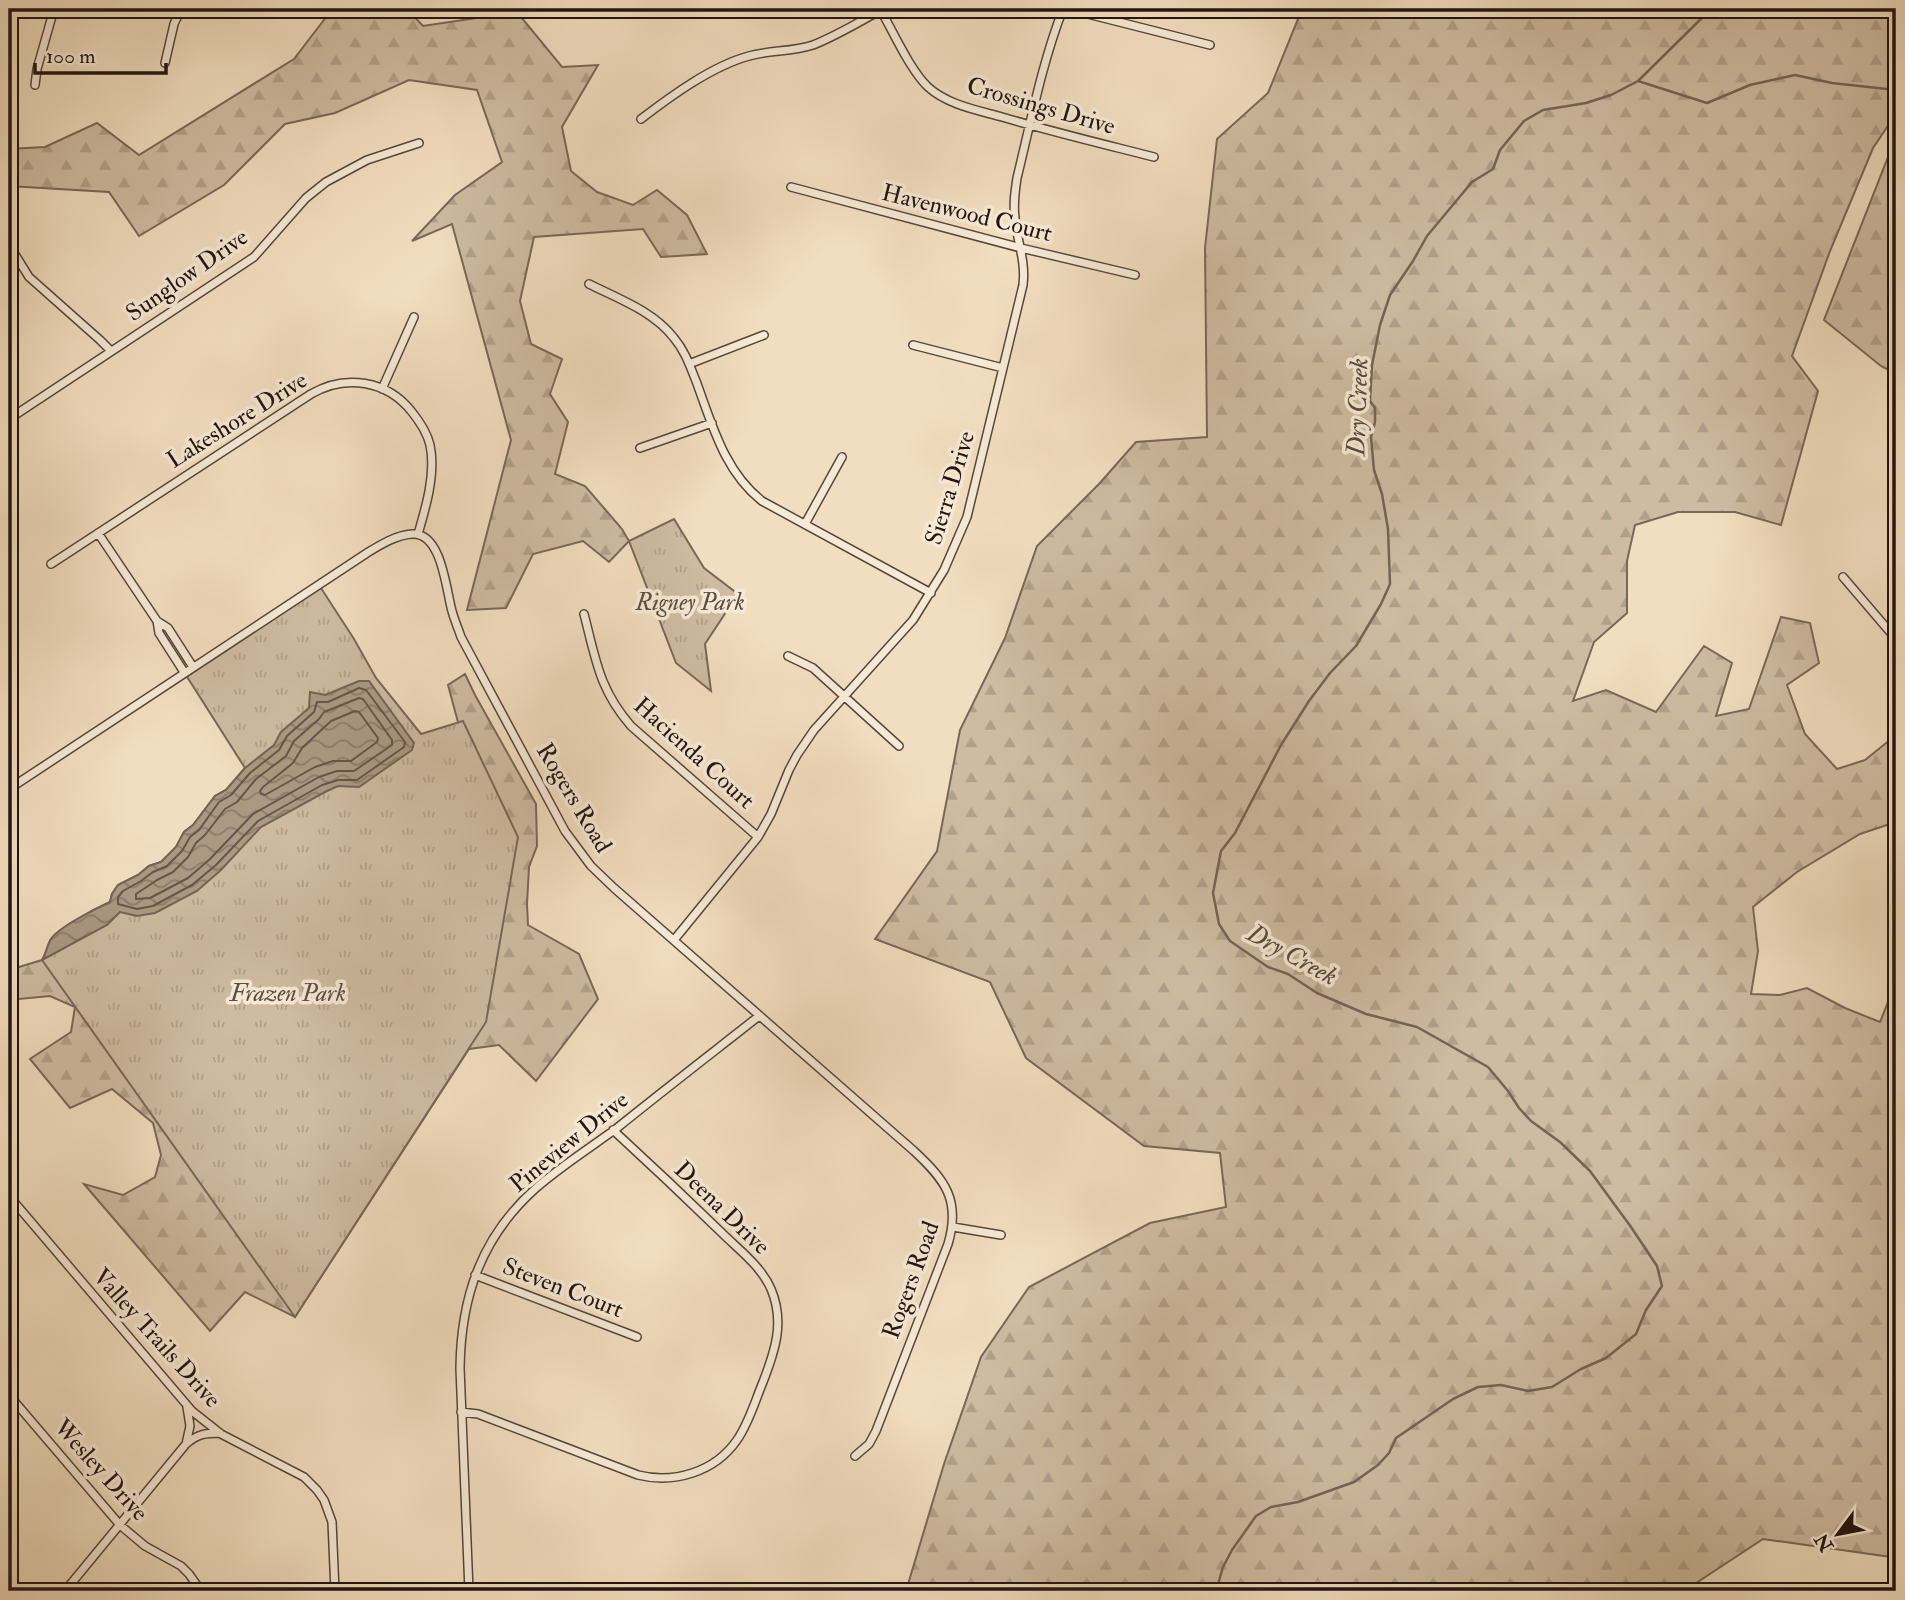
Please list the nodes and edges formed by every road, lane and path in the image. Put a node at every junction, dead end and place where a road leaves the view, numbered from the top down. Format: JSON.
{"nodes":[{"id":1,"x":54,"y":9,"type":"edge"},
{"id":2,"x":181,"y":9,"type":"edge"},
{"id":3,"x":238,"y":9,"type":"edge"},
{"id":4,"x":263,"y":9,"type":"edge"},
{"id":5,"x":1065,"y":9,"type":"edge"},
{"id":6,"x":881,"y":10,"type":"edge"},
{"id":7,"x":1210,"y":45,"type":"dead end"},
{"id":8,"x":165,"y":63,"type":"dead end"},
{"id":9,"x":34,"y":85,"type":"dead end"},
{"id":10,"x":642,"y":119,"type":"dead end"},
{"id":11,"x":1030,"y":125,"type":"junction"},
{"id":12,"x":419,"y":144,"type":"dead end"},
{"id":13,"x":1154,"y":157,"type":"dead end"},
{"id":14,"x":791,"y":187,"type":"dead end"},
{"id":15,"x":1021,"y":248,"type":"junction"},
{"id":16,"x":9,"y":250,"type":"edge"},
{"id":17,"x":1135,"y":275,"type":"dead end"},
{"id":18,"x":589,"y":285,"type":"dead end"},
{"id":19,"x":414,"y":317,"type":"dead end"},
{"id":20,"x":764,"y":335,"type":"dead end"},
{"id":21,"x":913,"y":345,"type":"dead end"},
{"id":22,"x":111,"y":351,"type":"junction"},
{"id":23,"x":689,"y":364,"type":"junction"},
{"id":24,"x":1003,"y":368,"type":"junction"},
{"id":25,"x":382,"y":389,"type":"junction"},
{"id":26,"x":9,"y":419,"type":"edge"},
{"id":27,"x":712,"y":423,"type":"junction"},
{"id":28,"x":640,"y":448,"type":"dead end"},
{"id":29,"x":842,"y":457,"type":"dead end"},
{"id":30,"x":805,"y":524,"type":"junction"},
{"id":31,"x":98,"y":533,"type":"junction"},
{"id":32,"x":418,"y":534,"type":"junction"},
{"id":33,"x":51,"y":565,"type":"dead end"},
{"id":34,"x":1843,"y":577,"type":"dead end"},
{"id":35,"x":931,"y":593,"type":"junction"},
{"id":36,"x":584,"y":614,"type":"dead end"},
{"id":37,"x":157,"y":621,"type":"junction"},
{"id":38,"x":1896,"y":639,"type":"edge"},
{"id":39,"x":788,"y":656,"type":"dead end"},
{"id":40,"x":193,"y":667,"type":"junction"},
{"id":41,"x":184,"y":672,"type":"junction"},
{"id":42,"x":845,"y":696,"type":"junction"},
{"id":43,"x":899,"y":746,"type":"dead end"},
{"id":44,"x":9,"y":789,"type":"edge"},
{"id":45,"x":758,"y":837,"type":"junction"},
{"id":46,"x":674,"y":940,"type":"junction"},
{"id":47,"x":759,"y":1016,"type":"junction"},
{"id":48,"x":614,"y":1130,"type":"junction"},
{"id":49,"x":9,"y":1196,"type":"edge"},
{"id":50,"x":953,"y":1227,"type":"junction"},
{"id":51,"x":1001,"y":1235,"type":"dead end"},
{"id":52,"x":475,"y":1275,"type":"junction"},
{"id":53,"x":637,"y":1337,"type":"dead end"},
{"id":54,"x":9,"y":1395,"type":"edge"},
{"id":55,"x":187,"y":1406,"type":"junction"},
{"id":56,"x":461,"y":1412,"type":"junction"},
{"id":57,"x":221,"y":1433,"type":"junction"},
{"id":58,"x":186,"y":1444,"type":"junction"},
{"id":59,"x":855,"y":1456,"type":"dead end"},
{"id":60,"x":120,"y":1525,"type":"junction"},
{"id":61,"x":65,"y":1591,"type":"edge"},
{"id":62,"x":201,"y":1591,"type":"edge"},
{"id":63,"x":335,"y":1591,"type":"edge"},
{"id":64,"x":469,"y":1591,"type":"edge"}],
"edges":[{"from":1,"to":9,"type":"street"},
{"from":2,"to":8,"type":"street"},
{"from":3,"to":4,"type":"street"},
{"from":5,"to":7,"type":"street"},
{"from":5,"to":11,"type":"street","name":"Sierra Drive"},
{"from":6,"to":10,"type":"street"},
{"from":6,"to":11,"type":"street","name":"Crossings Drive"},
{"from":11,"to":13,"type":"street","name":"Crossings Drive"},
{"from":11,"to":15,"type":"street","name":"Sierra Drive"},
{"from":12,"to":22,"type":"street","name":"Sunglow Drive"},
{"from":14,"to":15,"type":"street","name":"Havenwood Court"},
{"from":15,"to":17,"type":"street","name":"Havenwood Court"},
{"from":15,"to":24,"type":"street","name":"Sierra Drive"},
{"from":16,"to":22,"type":"street"},
{"from":18,"to":23,"type":"street"},
{"from":19,"to":25,"type":"street"},
{"from":20,"to":23,"type":"street"},
{"from":21,"to":24,"type":"street"},
{"from":22,"to":26,"type":"street","name":"Sunglow Drive"},
{"from":23,"to":27,"type":"street"},
{"from":24,"to":35,"type":"street","name":"Sierra Drive"},
{"from":25,"to":31,"type":"street","name":"Lakeshore Drive"},
{"from":25,"to":32,"type":"street","name":"Lakeshore Drive"},
{"from":27,"to":28,"type":"street"},
{"from":27,"to":30,"type":"street"},
{"from":29,"to":30,"type":"street"},
{"from":30,"to":35,"type":"street"},
{"from":31,"to":33,"type":"street","name":"Lakeshore Drive"},
{"from":31,"to":37,"type":"street"},
{"from":32,"to":40,"type":"street"},
{"from":32,"to":46,"type":"street","name":"Rogers Road"},
{"from":34,"to":38,"type":"street"},
{"from":35,"to":42,"type":"street","name":"Sierra Drive"},
{"from":36,"to":45,"type":"street","name":"Hacienda Court"},
{"from":37,"to":40,"type":"street"},
{"from":37,"to":41,"type":"street"},
{"from":39,"to":42,"type":"street"},
{"from":40,"to":41,"type":"street"},
{"from":41,"to":44,"type":"street"},
{"from":42,"to":43,"type":"street"},
{"from":42,"to":45,"type":"street","name":"Sierra Drive"},
{"from":45,"to":46,"type":"street","name":"Sierra Drive"},
{"from":46,"to":47,"type":"street","name":"Rogers Road"},
{"from":47,"to":48,"type":"street","name":"Pineview Drive"},
{"from":47,"to":50,"type":"street","name":"Rogers Road"},
{"from":48,"to":52,"type":"street","name":"Pineview Drive"},
{"from":48,"to":56,"type":"street","name":"Deena Drive"},
{"from":49,"to":55,"type":"street","name":"Valley Trails Drive"},
{"from":50,"to":51,"type":"street"},
{"from":50,"to":59,"type":"street","name":"Rogers Road"},
{"from":52,"to":53,"type":"street","name":"Steven Court"},
{"from":52,"to":56,"type":"street","name":"Pineview Drive"},
{"from":54,"to":60,"type":"street","name":"Wesley Drive"},
{"from":55,"to":57,"type":"street","name":"Valley Trails Drive"},
{"from":55,"to":58,"type":"street"},
{"from":56,"to":64,"type":"street","name":"Pineview Drive"},
{"from":57,"to":58,"type":"street"},
{"from":57,"to":63,"type":"street","name":"Valley Trails Drive"},
{"from":58,"to":60,"type":"street"},
{"from":60,"to":61,"type":"street"},
{"from":60,"to":62,"type":"street","name":"Wesley Drive"}]}
